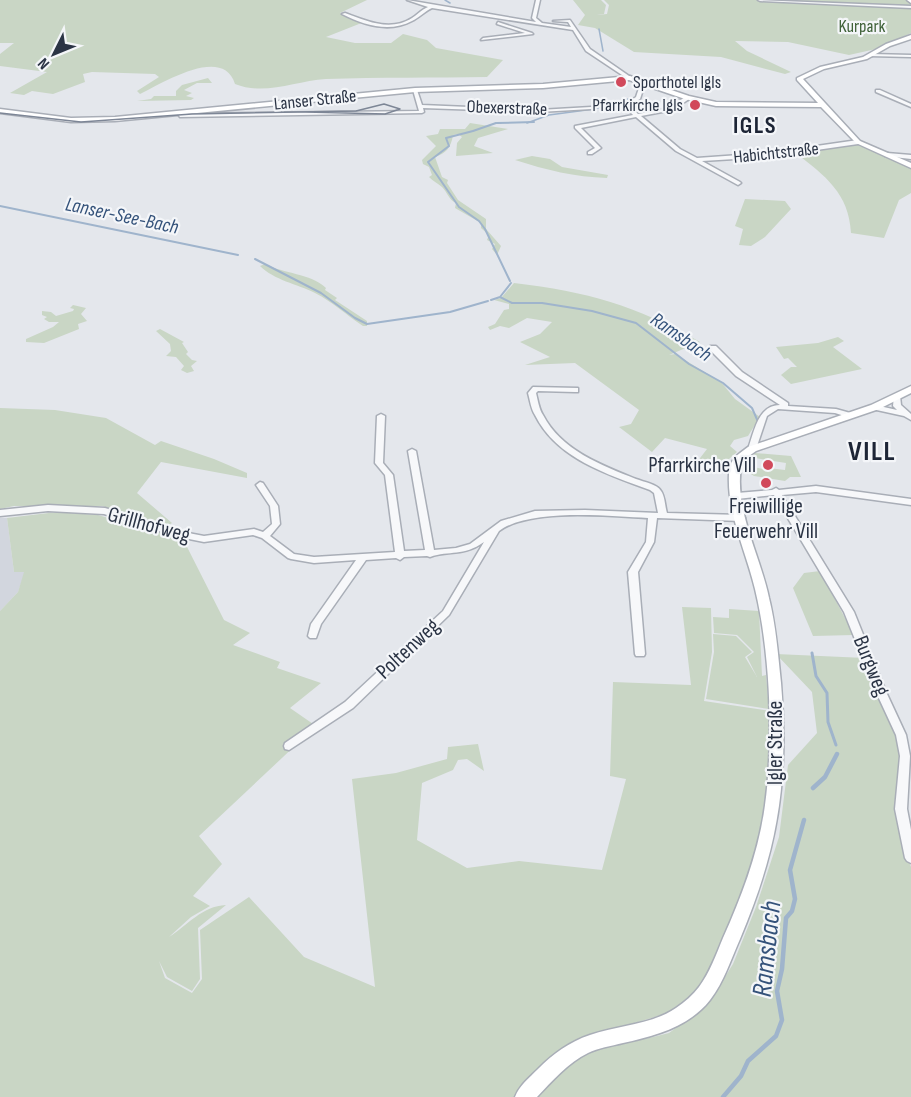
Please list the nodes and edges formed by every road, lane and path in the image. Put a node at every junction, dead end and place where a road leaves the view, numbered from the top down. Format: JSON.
{"nodes":[{"id":1,"x":409,"y":0,"type":"edge"},
{"id":2,"x":538,"y":0,"type":"edge"},
{"id":3,"x":760,"y":0,"type":"edge"},
{"id":4,"x":433,"y":7,"type":"junction"},
{"id":5,"x":911,"y":7,"type":"edge"},
{"id":6,"x":344,"y":14,"type":"dead end"},
{"id":7,"x":480,"y":14,"type":"junction"},
{"id":8,"x":540,"y":23,"type":"junction"},
{"id":9,"x":911,"y":37,"type":"edge"},
{"id":10,"x":483,"y":39,"type":"dead end"},
{"id":11,"x":871,"y":55,"type":"junction"},
{"id":12,"x":911,"y":56,"type":"edge"},
{"id":13,"x":630,"y":78,"type":"junction"},
{"id":14,"x":643,"y":83,"type":"junction"},
{"id":15,"x":415,"y":90,"type":"junction"},
{"id":16,"x":878,"y":91,"type":"dead end"},
{"id":17,"x":687,"y":98,"type":"junction"},
{"id":18,"x":821,"y":105,"type":"junction"},
{"id":19,"x":422,"y":106,"type":"junction"},
{"id":20,"x":911,"y":106,"type":"edge"},
{"id":21,"x":591,"y":108,"type":"dead end"},
{"id":22,"x":0,"y":111,"type":"edge"},
{"id":23,"x":180,"y":115,"type":"junction"},
{"id":24,"x":638,"y":116,"type":"junction"},
{"id":25,"x":858,"y":142,"type":"junction"},
{"id":26,"x":590,"y":153,"type":"dead end"},
{"id":27,"x":887,"y":155,"type":"junction"},
{"id":28,"x":911,"y":157,"type":"edge"},
{"id":29,"x":693,"y":160,"type":"junction"},
{"id":30,"x":911,"y":166,"type":"edge"},
{"id":31,"x":738,"y":183,"type":"dead end"},
{"id":32,"x":713,"y":348,"type":"dead end"},
{"id":33,"x":911,"y":389,"type":"edge"},
{"id":34,"x":575,"y":390,"type":"dead end"},
{"id":35,"x":897,"y":398,"type":"junction"},
{"id":36,"x":875,"y":407,"type":"junction"},
{"id":37,"x":796,"y":409,"type":"junction"},
{"id":38,"x":903,"y":414,"type":"junction"},
{"id":39,"x":381,"y":416,"type":"dead end"},
{"id":40,"x":851,"y":416,"type":"junction"},
{"id":41,"x":911,"y":418,"type":"edge"},
{"id":42,"x":752,"y":450,"type":"junction"},
{"id":43,"x":412,"y":451,"type":"dead end"},
{"id":44,"x":260,"y":485,"type":"dead end"},
{"id":45,"x":776,"y":491,"type":"junction"},
{"id":46,"x":737,"y":496,"type":"junction"},
{"id":47,"x":911,"y":502,"type":"edge"},
{"id":48,"x":0,"y":513,"type":"edge"},
{"id":49,"x":658,"y":515,"type":"junction"},
{"id":50,"x":741,"y":518,"type":"junction"},
{"id":51,"x":498,"y":527,"type":"junction"},
{"id":52,"x":265,"y":536,"type":"junction"},
{"id":53,"x":430,"y":554,"type":"junction"},
{"id":54,"x":400,"y":557,"type":"junction"},
{"id":55,"x":362,"y":559,"type":"junction"},
{"id":56,"x":313,"y":636,"type":"dead end"},
{"id":57,"x":640,"y":654,"type":"dead end"},
{"id":58,"x":290,"y":746,"type":"dead end"},
{"id":59,"x":911,"y":858,"type":"edge"},
{"id":60,"x":524,"y":1097,"type":"edge"}],
"edges":[{"from":1,"to":4,"type":"street"},
{"from":2,"to":8,"type":"street"},
{"from":3,"to":5,"type":"street"},
{"from":4,"to":6,"type":"street"},
{"from":4,"to":7,"type":"street"},
{"from":7,"to":8,"type":"street"},
{"from":7,"to":10,"type":"street"},
{"from":8,"to":13,"type":"street"},
{"from":9,"to":11,"type":"main road"},
{"from":11,"to":12,"type":"street"},
{"from":11,"to":18,"type":"main road"},
{"from":13,"to":14,"type":"main road"},
{"from":13,"to":15,"type":"main road","name":"Lanser Straße"},
{"from":14,"to":17,"type":"main road"},
{"from":14,"to":24,"type":"street"},
{"from":15,"to":19,"type":"street"},
{"from":15,"to":23,"type":"main road","name":"Lanser Straße"},
{"from":16,"to":20,"type":"street"},
{"from":17,"to":18,"type":"main road"},
{"from":17,"to":24,"type":"street"},
{"from":18,"to":25,"type":"main road"},
{"from":19,"to":21,"type":"street","name":"Obexerstraße"},
{"from":19,"to":23,"type":"street","name":"Obexerstraße"},
{"from":22,"to":23,"type":"main road","name":"Lanser Straße"},
{"from":24,"to":26,"type":"street"},
{"from":24,"to":29,"type":"street"},
{"from":25,"to":27,"type":"main road"},
{"from":25,"to":29,"type":"street","name":"Habichtstraße"},
{"from":27,"to":28,"type":"street"},
{"from":27,"to":30,"type":"main road"},
{"from":29,"to":31,"type":"street"},
{"from":32,"to":37,"type":"street"},
{"from":33,"to":35,"type":"main road"},
{"from":34,"to":49,"type":"street"},
{"from":35,"to":36,"type":"main road"},
{"from":35,"to":38,"type":"street"},
{"from":36,"to":38,"type":"street"},
{"from":36,"to":40,"type":"main road"},
{"from":37,"to":40,"type":"street"},
{"from":37,"to":42,"type":"street"},
{"from":38,"to":41,"type":"street"},
{"from":39,"to":54,"type":"street"},
{"from":40,"to":42,"type":"main road"},
{"from":42,"to":46,"type":"main road","name":"Igler Straße"},
{"from":43,"to":53,"type":"street"},
{"from":44,"to":52,"type":"street"},
{"from":45,"to":46,"type":"street"},
{"from":45,"to":47,"type":"street"},
{"from":45,"to":59,"type":"street","name":"Burgweg"},
{"from":46,"to":50,"type":"main road","name":"Igler Straße"},
{"from":48,"to":52,"type":"street","name":"Grillhofweg"},
{"from":49,"to":50,"type":"street"},
{"from":49,"to":51,"type":"street"},
{"from":49,"to":57,"type":"street"},
{"from":50,"to":60,"type":"main road","name":"Igler Straße"},
{"from":51,"to":53,"type":"street"},
{"from":51,"to":58,"type":"street","name":"Poltenweg"},
{"from":52,"to":55,"type":"street"},
{"from":53,"to":54,"type":"street"},
{"from":54,"to":55,"type":"street"},
{"from":55,"to":56,"type":"street"}]}
